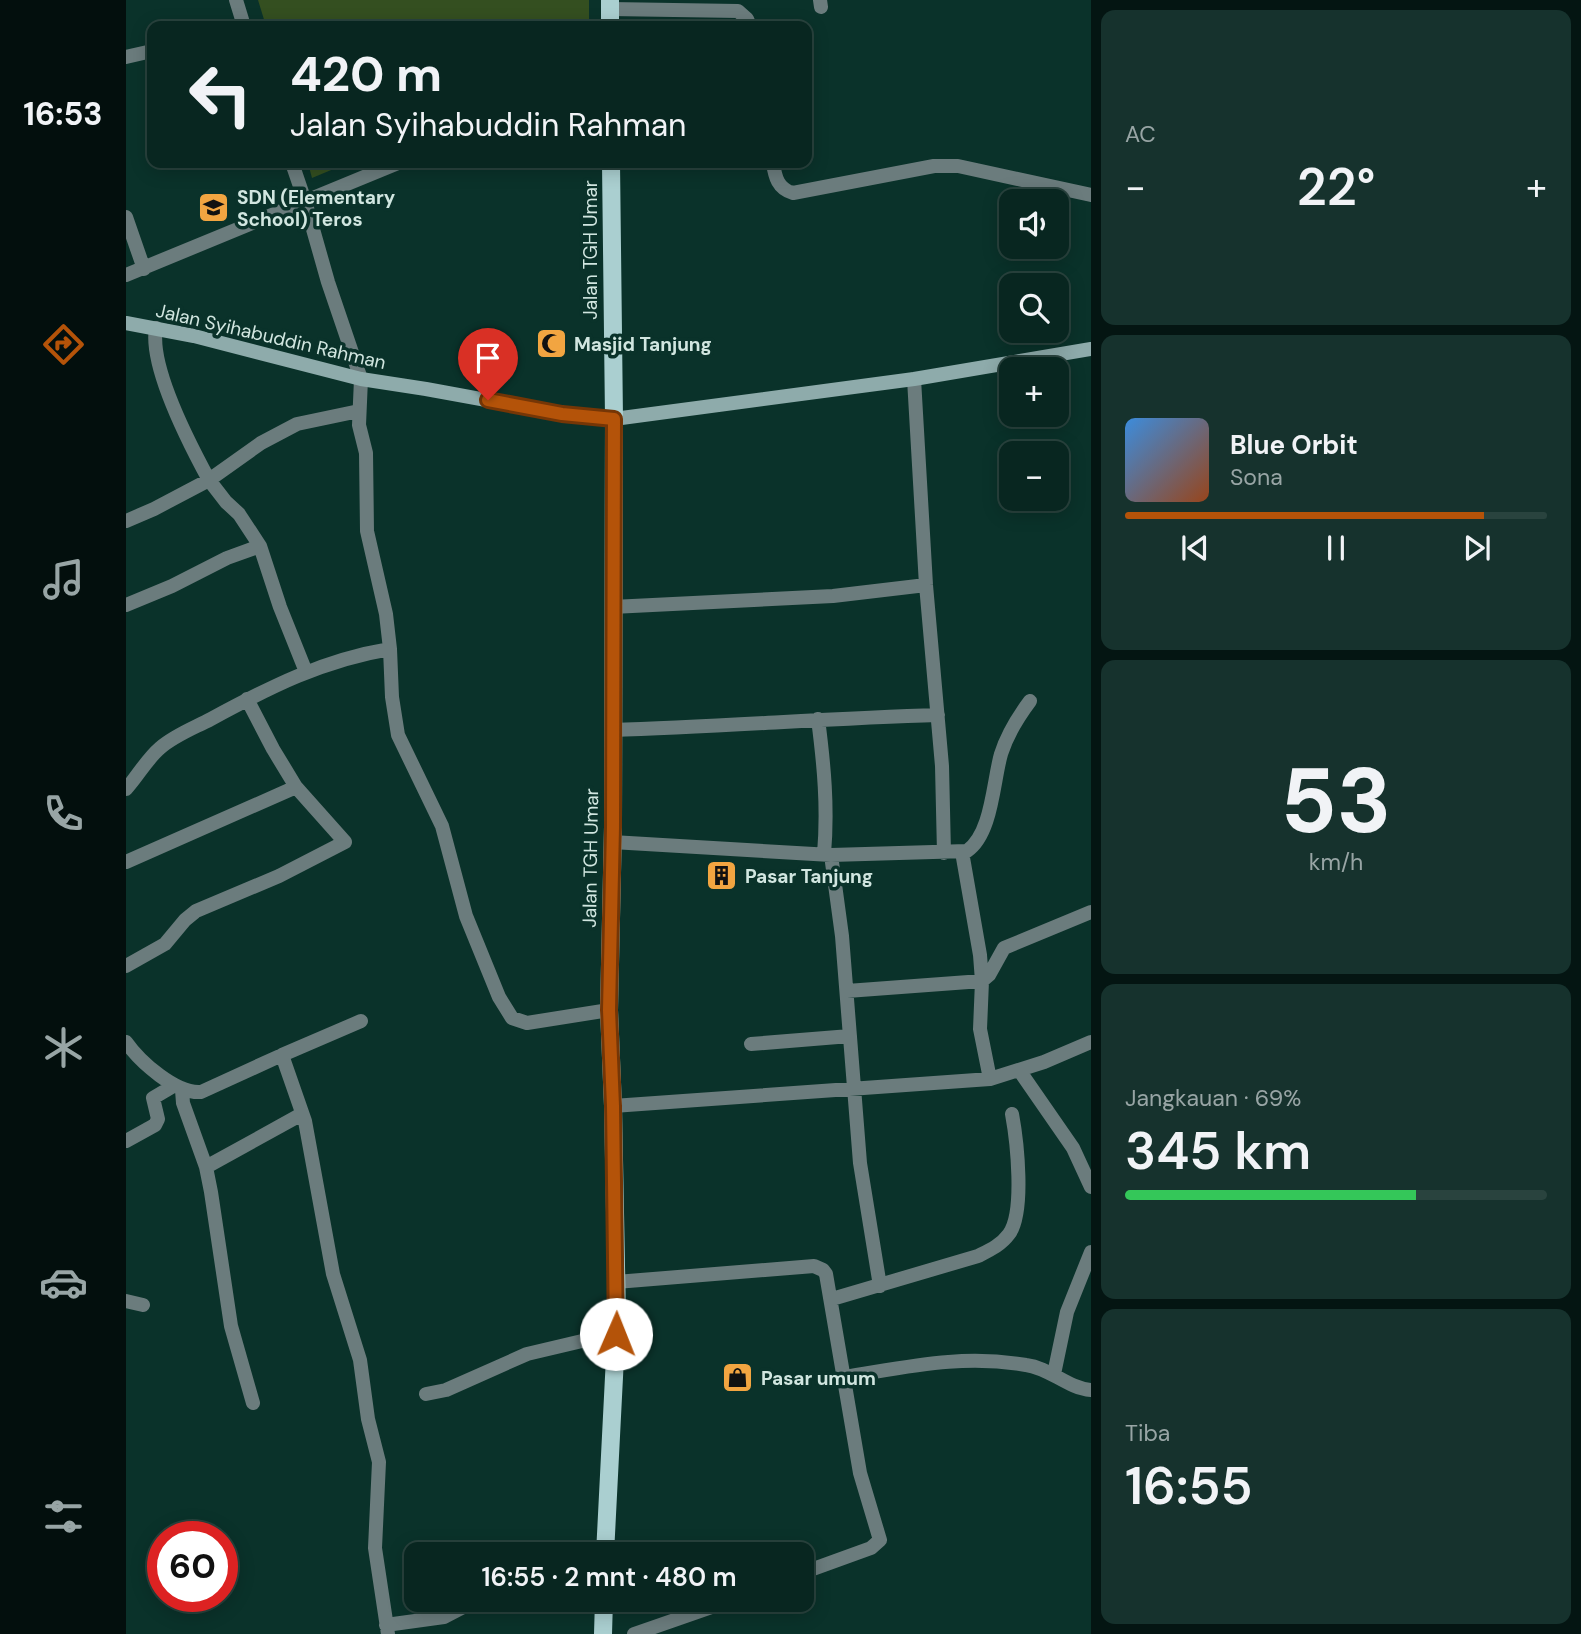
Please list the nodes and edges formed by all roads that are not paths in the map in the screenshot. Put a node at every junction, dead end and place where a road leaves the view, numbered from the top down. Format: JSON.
{"nodes":[{"id":1,"x":236,"y":0,"type":"edge"},
{"id":2,"x":610,"y":12,"type":"edge"},
{"id":3,"x":242,"y":21,"type":"edge"},
{"id":4,"x":748,"y":21,"type":"edge"},
{"id":5,"x":147,"y":52,"type":"edge"},
{"id":6,"x":126,"y":57,"type":"edge"},
{"id":7,"x":294,"y":168,"type":"edge"},
{"id":8,"x":386,"y":168,"type":"edge"},
{"id":9,"x":611,"y":168,"type":"edge"},
{"id":10,"x":774,"y":168,"type":"edge"},
{"id":11,"x":1091,"y":195,"type":"edge"},
{"id":12,"x":305,"y":201,"type":"junction"},
{"id":13,"x":126,"y":217,"type":"edge"},
{"id":14,"x":144,"y":270,"type":"junction"},
{"id":15,"x":126,"y":275,"type":"edge"},
{"id":16,"x":126,"y":323,"type":"edge"},
{"id":17,"x":156,"y":328,"type":"junction"},
{"id":18,"x":1091,"y":349,"type":"edge"},
{"id":19,"x":362,"y":379,"type":"junction"},
{"id":20,"x":914,"y":379,"type":"junction"},
{"id":21,"x":359,"y":411,"type":"junction"},
{"id":22,"x":614,"y":419,"type":"junction"},
{"id":23,"x":209,"y":480,"type":"junction"},
{"id":24,"x":126,"y":521,"type":"edge"},
{"id":25,"x":260,"y":546,"type":"junction"},
{"id":26,"x":926,"y":584,"type":"junction"},
{"id":27,"x":126,"y":605,"type":"edge"},
{"id":28,"x":612,"y":607,"type":"junction"},
{"id":29,"x":390,"y":649,"type":"junction"},
{"id":30,"x":306,"y":671,"type":"junction"},
{"id":31,"x":247,"y":699,"type":"junction"},
{"id":32,"x":1030,"y":701,"type":"dead end"},
{"id":33,"x":938,"y":715,"type":"junction"},
{"id":34,"x":818,"y":719,"type":"junction"},
{"id":35,"x":612,"y":730,"type":"junction"},
{"id":36,"x":296,"y":787,"type":"junction"},
{"id":37,"x":126,"y":789,"type":"edge"},
{"id":38,"x":612,"y":842,"type":"junction"},
{"id":39,"x":962,"y":852,"type":"junction"},
{"id":40,"x":944,"y":853,"type":"junction"},
{"id":41,"x":827,"y":854,"type":"junction"},
{"id":42,"x":126,"y":862,"type":"edge"},
{"id":43,"x":1091,"y":912,"type":"edge"},
{"id":44,"x":126,"y":966,"type":"edge"},
{"id":45,"x":982,"y":981,"type":"junction"},
{"id":46,"x":847,"y":991,"type":"junction"},
{"id":47,"x":609,"y":1010,"type":"junction"},
{"id":48,"x":361,"y":1021,"type":"dead end"},
{"id":49,"x":850,"y":1036,"type":"junction"},
{"id":50,"x":126,"y":1042,"type":"edge"},
{"id":51,"x":1091,"y":1042,"type":"edge"},
{"id":52,"x":751,"y":1044,"type":"dead end"},
{"id":53,"x":282,"y":1055,"type":"junction"},
{"id":54,"x":1005,"y":1074,"type":"junction"},
{"id":55,"x":178,"y":1087,"type":"junction"},
{"id":56,"x":855,"y":1089,"type":"junction"},
{"id":57,"x":613,"y":1106,"type":"junction"},
{"id":58,"x":302,"y":1114,"type":"junction"},
{"id":59,"x":1012,"y":1114,"type":"dead end"},
{"id":60,"x":126,"y":1141,"type":"edge"},
{"id":61,"x":205,"y":1167,"type":"junction"},
{"id":62,"x":1091,"y":1187,"type":"edge"},
{"id":63,"x":1091,"y":1252,"type":"edge"},
{"id":64,"x":616,"y":1282,"type":"junction"},
{"id":65,"x":880,"y":1286,"type":"junction"},
{"id":66,"x":832,"y":1299,"type":"junction"},
{"id":67,"x":126,"y":1301,"type":"edge"},
{"id":68,"x":143,"y":1306,"type":"dead end"},
{"id":69,"x":616,"y":1334,"type":"junction"},
{"id":70,"x":1050,"y":1372,"type":"junction"},
{"id":71,"x":844,"y":1377,"type":"junction"},
{"id":72,"x":1091,"y":1390,"type":"edge"},
{"id":73,"x":426,"y":1394,"type":"dead end"},
{"id":74,"x":253,"y":1403,"type":"dead end"},
{"id":75,"x":606,"y":1542,"type":"edge"},
{"id":76,"x":814,"y":1569,"type":"edge"},
{"id":77,"x":454,"y":1612,"type":"edge"},
{"id":78,"x":604,"y":1612,"type":"edge"},
{"id":79,"x":697,"y":1612,"type":"edge"},
{"id":80,"x":387,"y":1629,"type":"edge"},
{"id":81,"x":603,"y":1634,"type":"edge"},
{"id":82,"x":634,"y":1634,"type":"edge"}],
"edges":[{"from":1,"to":3,"type":"street"},
{"from":2,"to":4,"type":"street"},
{"from":5,"to":6,"type":"street"},
{"from":7,"to":12,"type":"street"},
{"from":8,"to":12,"type":"street"},
{"from":9,"to":22,"type":"main road","name":"Jalan TGH Umar"},
{"from":10,"to":11,"type":"street"},
{"from":12,"to":14,"type":"street"},
{"from":12,"to":19,"type":"street"},
{"from":13,"to":14,"type":"street"},
{"from":14,"to":15,"type":"street"},
{"from":16,"to":17,"type":"street","name":"Jalan Syihabuddin Rahman"},
{"from":17,"to":19,"type":"street","name":"Jalan Syihabuddin Rahman"},
{"from":17,"to":23,"type":"street"},
{"from":18,"to":20,"type":"street","name":"Jalan Syihabuddin Rahman"},
{"from":19,"to":21,"type":"street"},
{"from":19,"to":22,"type":"street","name":"Jalan Syihabuddin Rahman"},
{"from":20,"to":22,"type":"street","name":"Jalan Syihabuddin Rahman"},
{"from":20,"to":26,"type":"street"},
{"from":21,"to":23,"type":"street"},
{"from":21,"to":29,"type":"street"},
{"from":22,"to":28,"type":"main road","name":"Jalan TGH Umar"},
{"from":23,"to":24,"type":"street"},
{"from":23,"to":25,"type":"street"},
{"from":25,"to":27,"type":"street"},
{"from":25,"to":30,"type":"street"},
{"from":26,"to":28,"type":"street"},
{"from":26,"to":33,"type":"street"},
{"from":28,"to":35,"type":"main road","name":"Jalan TGH Umar"},
{"from":29,"to":30,"type":"street"},
{"from":29,"to":47,"type":"street"},
{"from":30,"to":31,"type":"street"},
{"from":31,"to":36,"type":"street"},
{"from":31,"to":37,"type":"street"},
{"from":32,"to":39,"type":"street"},
{"from":33,"to":34,"type":"street"},
{"from":33,"to":40,"type":"street"},
{"from":34,"to":35,"type":"street"},
{"from":34,"to":41,"type":"street"},
{"from":35,"to":38,"type":"main road","name":"Jalan TGH Umar"},
{"from":36,"to":42,"type":"street"},
{"from":36,"to":44,"type":"street"},
{"from":38,"to":41,"type":"street"},
{"from":38,"to":47,"type":"main road","name":"Jalan TGH Umar"},
{"from":39,"to":40,"type":"street"},
{"from":39,"to":45,"type":"street"},
{"from":40,"to":41,"type":"street"},
{"from":41,"to":46,"type":"street"},
{"from":43,"to":45,"type":"street"},
{"from":45,"to":46,"type":"street"},
{"from":45,"to":54,"type":"street"},
{"from":46,"to":49,"type":"street"},
{"from":47,"to":57,"type":"main road","name":"Jalan TGH Umar"},
{"from":48,"to":53,"type":"street"},
{"from":49,"to":52,"type":"street"},
{"from":49,"to":56,"type":"street"},
{"from":50,"to":55,"type":"street"},
{"from":51,"to":54,"type":"street"},
{"from":53,"to":55,"type":"street"},
{"from":53,"to":58,"type":"street"},
{"from":54,"to":56,"type":"street"},
{"from":54,"to":62,"type":"street"},
{"from":55,"to":60,"type":"street"},
{"from":55,"to":61,"type":"street"},
{"from":56,"to":57,"type":"street"},
{"from":56,"to":65,"type":"street"},
{"from":57,"to":64,"type":"main road","name":"Jalan TGH Umar"},
{"from":58,"to":61,"type":"street"},
{"from":58,"to":80,"type":"street"},
{"from":59,"to":65,"type":"street"},
{"from":61,"to":74,"type":"street"},
{"from":63,"to":70,"type":"street"},
{"from":64,"to":66,"type":"street"},
{"from":64,"to":69,"type":"main road","name":"Jalan TGH Umar"},
{"from":65,"to":66,"type":"street"},
{"from":66,"to":71,"type":"street"},
{"from":67,"to":68,"type":"street"},
{"from":69,"to":73,"type":"street"},
{"from":69,"to":75,"type":"main road","name":"Jalan TGH Umar"},
{"from":70,"to":71,"type":"street"},
{"from":70,"to":72,"type":"street"},
{"from":71,"to":76,"type":"street"},
{"from":77,"to":80,"type":"street"},
{"from":78,"to":81,"type":"main road"},
{"from":79,"to":82,"type":"street"}]}
